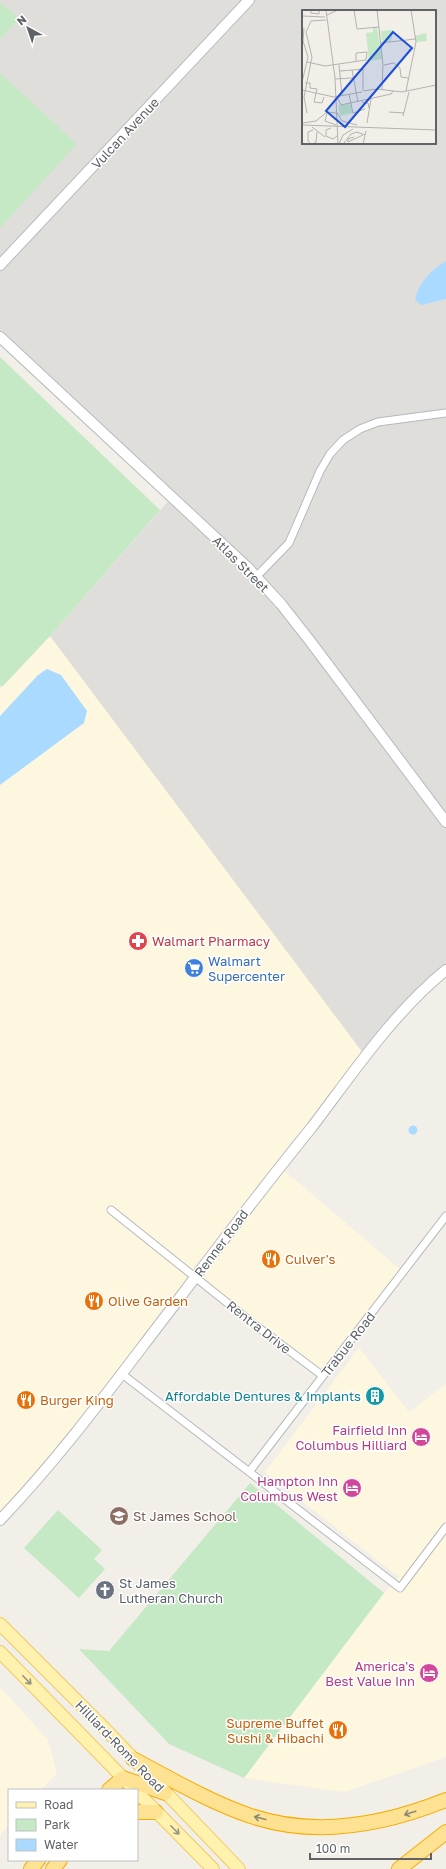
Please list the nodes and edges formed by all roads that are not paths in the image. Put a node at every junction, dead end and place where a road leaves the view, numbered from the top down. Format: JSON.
{"nodes":[{"id":1,"x":249,"y":0,"type":"edge"},
{"id":2,"x":0,"y":265,"type":"edge"},
{"id":3,"x":0,"y":337,"type":"edge"},
{"id":4,"x":446,"y":413,"type":"edge"},
{"id":5,"x":256,"y":577,"type":"junction"},
{"id":6,"x":446,"y":822,"type":"edge"},
{"id":7,"x":446,"y":970,"type":"edge"},
{"id":8,"x":111,"y":1210,"type":"dead end"},
{"id":9,"x":446,"y":1216,"type":"edge"},
{"id":10,"x":196,"y":1277,"type":"junction"},
{"id":11,"x":122,"y":1374,"type":"junction"},
{"id":12,"x":323,"y":1376,"type":"junction"},
{"id":13,"x":249,"y":1472,"type":"junction"},
{"id":14,"x":0,"y":1520,"type":"edge"},
{"id":15,"x":446,"y":1527,"type":"edge"},
{"id":16,"x":0,"y":1624,"type":"edge"},
{"id":17,"x":0,"y":1652,"type":"edge"},
{"id":18,"x":133,"y":1759,"type":"junction"},
{"id":19,"x":123,"y":1778,"type":"junction"},
{"id":20,"x":110,"y":1789,"type":"edge"},
{"id":21,"x":134,"y":1789,"type":"edge"},
{"id":22,"x":138,"y":1793,"type":"edge"},
{"id":23,"x":165,"y":1793,"type":"junction"},
{"id":24,"x":446,"y":1800,"type":"edge"},
{"id":25,"x":138,"y":1812,"type":"edge"},
{"id":26,"x":156,"y":1812,"type":"junction"},
{"id":27,"x":446,"y":1832,"type":"edge"},
{"id":28,"x":37,"y":1861,"type":"edge"},
{"id":29,"x":59,"y":1861,"type":"edge"},
{"id":30,"x":31,"y":1869,"type":"edge"},
{"id":31,"x":53,"y":1869,"type":"edge"},
{"id":32,"x":213,"y":1869,"type":"edge"},
{"id":33,"x":239,"y":1869,"type":"edge"},
{"id":34,"x":400,"y":1869,"type":"edge"}],
"edges":[{"from":1,"to":2,"type":"street","name":"Vulcan Avenue"},
{"from":3,"to":5,"type":"street","name":"Atlas Street"},
{"from":4,"to":5,"type":"street"},
{"from":5,"to":6,"type":"street","name":"Atlas Street"},
{"from":7,"to":10,"type":"street","name":"Renner Road"},
{"from":8,"to":10,"type":"street","name":"Rentra Drive"},
{"from":9,"to":12,"type":"street","name":"Trabue Road"},
{"from":10,"to":11,"type":"street","name":"Renner Road"},
{"from":10,"to":12,"type":"street","name":"Rentra Drive"},
{"from":11,"to":13,"type":"street"},
{"from":11,"to":14,"type":"street","name":"Renner Road"},
{"from":12,"to":13,"type":"street","name":"Trabue Road"},
{"from":13,"to":15,"type":"street"},
{"from":16,"to":18,"type":"main road","name":"Hilliard-Rome Road"},
{"from":17,"to":19,"type":"main road","name":"Hilliard-Rome Road","one_way":true},
{"from":18,"to":23,"type":"main road","name":"Hilliard-Rome Road"},
{"from":24,"to":18,"type":"highway","one_way":true},
{"from":19,"to":20,"type":"highway"},
{"from":19,"to":21,"type":"main road","name":"Hilliard-Rome Road"},
{"from":19,"to":23,"type":"highway"},
{"from":22,"to":26,"type":"main road","name":"Hilliard-Rome Road"},
{"from":23,"to":33,"type":"main road","name":"Hilliard-Rome Road"},
{"from":25,"to":26,"type":"highway"},
{"from":26,"to":32,"type":"main road","name":"Hilliard-Rome Road","one_way":true},
{"from":27,"to":34,"type":"highway"},
{"from":28,"to":30,"type":"highway"},
{"from":29,"to":31,"type":"highway"}]}
